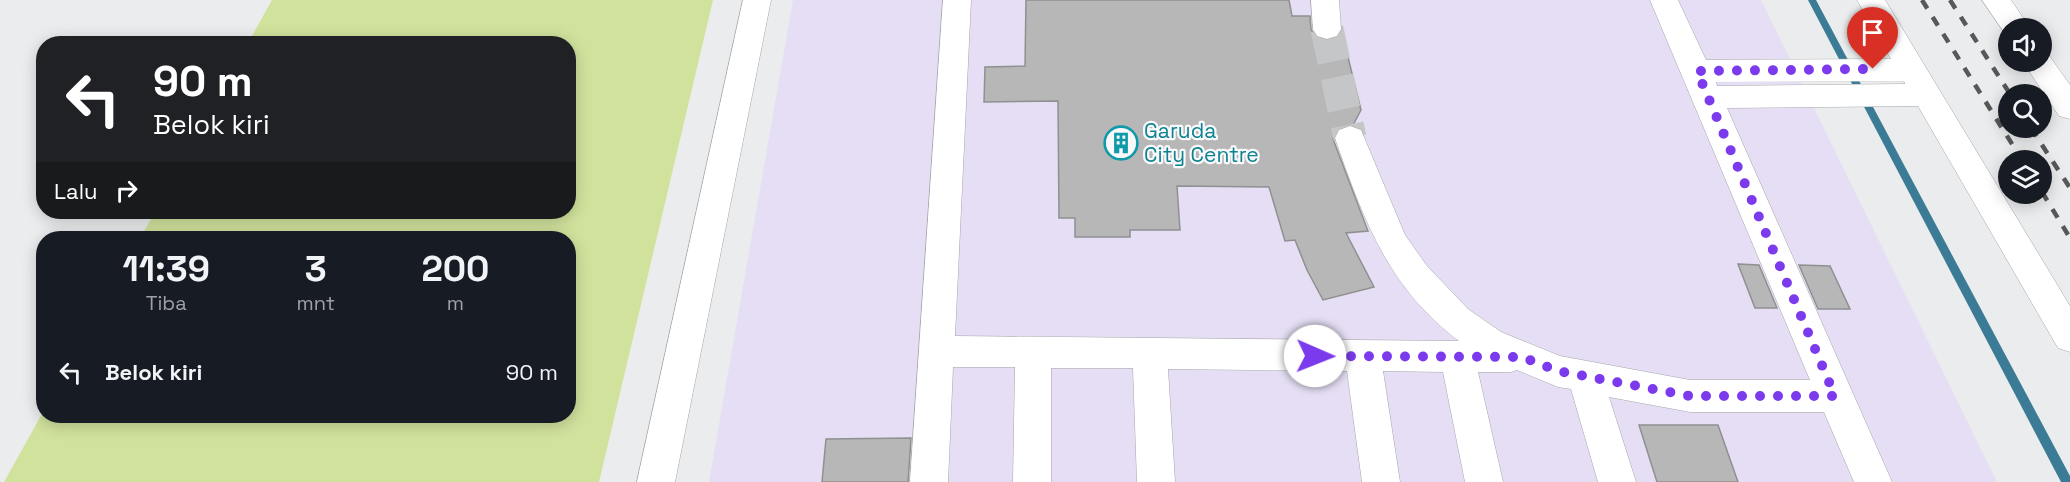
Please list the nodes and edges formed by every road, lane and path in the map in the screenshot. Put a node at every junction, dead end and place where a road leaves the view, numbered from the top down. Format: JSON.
{"nodes":[{"id":1,"x":756,"y":0,"type":"edge"},
{"id":2,"x":957,"y":0,"type":"edge"},
{"id":3,"x":1325,"y":0,"type":"edge"},
{"id":4,"x":1664,"y":0,"type":"edge"},
{"id":5,"x":1871,"y":0,"type":"edge"},
{"id":6,"x":1996,"y":0,"type":"edge"},
{"id":7,"x":2009,"y":18,"type":"edge"},
{"id":8,"x":1327,"y":29,"type":"tunnel mouth"},
{"id":9,"x":2045,"y":72,"type":"edge"},
{"id":10,"x":1920,"y":82,"type":"junction"},
{"id":11,"x":1787,"y":83,"type":"junction"},
{"id":12,"x":1703,"y":84,"type":"junction"},
{"id":13,"x":2070,"y":108,"type":"edge"},
{"id":14,"x":1350,"y":138,"type":"tunnel mouth"},
{"id":15,"x":2070,"y":337,"type":"edge"},
{"id":16,"x":936,"y":351,"type":"junction"},
{"id":17,"x":1033,"y":353,"type":"junction"},
{"id":18,"x":1150,"y":354,"type":"junction"},
{"id":19,"x":1363,"y":356,"type":"junction"},
{"id":20,"x":1457,"y":356,"type":"junction"},
{"id":21,"x":1522,"y":357,"type":"junction"},
{"id":22,"x":1585,"y":377,"type":"junction"},
{"id":23,"x":1835,"y":396,"type":"junction"},
{"id":24,"x":656,"y":482,"type":"edge"},
{"id":25,"x":929,"y":482,"type":"edge"},
{"id":26,"x":1032,"y":482,"type":"edge"},
{"id":27,"x":1156,"y":482,"type":"edge"},
{"id":28,"x":1381,"y":482,"type":"edge"},
{"id":29,"x":1484,"y":482,"type":"edge"},
{"id":30,"x":1617,"y":482,"type":"edge"},
{"id":31,"x":1873,"y":482,"type":"edge"}],
"edges":[{"from":1,"to":24,"type":"street"},
{"from":2,"to":16,"type":"street"},
{"from":3,"to":8,"type":"street"},
{"from":4,"to":12,"type":"street"},
{"from":5,"to":10,"type":"street"},
{"from":6,"to":7,"type":"street"},
{"from":9,"to":13,"type":"street"},
{"from":10,"to":11,"type":"street"},
{"from":10,"to":11,"type":"street"},
{"from":10,"to":15,"type":"street"},
{"from":11,"to":12,"type":"street"},
{"from":12,"to":23,"type":"street"},
{"from":14,"to":21,"type":"street"},
{"from":16,"to":17,"type":"street"},
{"from":16,"to":25,"type":"street"},
{"from":17,"to":18,"type":"street"},
{"from":17,"to":26,"type":"street"},
{"from":18,"to":19,"type":"street"},
{"from":18,"to":27,"type":"street"},
{"from":19,"to":20,"type":"street"},
{"from":19,"to":28,"type":"street"},
{"from":20,"to":21,"type":"street"},
{"from":20,"to":29,"type":"street"},
{"from":21,"to":22,"type":"street"},
{"from":22,"to":23,"type":"street"},
{"from":22,"to":30,"type":"street"},
{"from":23,"to":31,"type":"street"}]}
